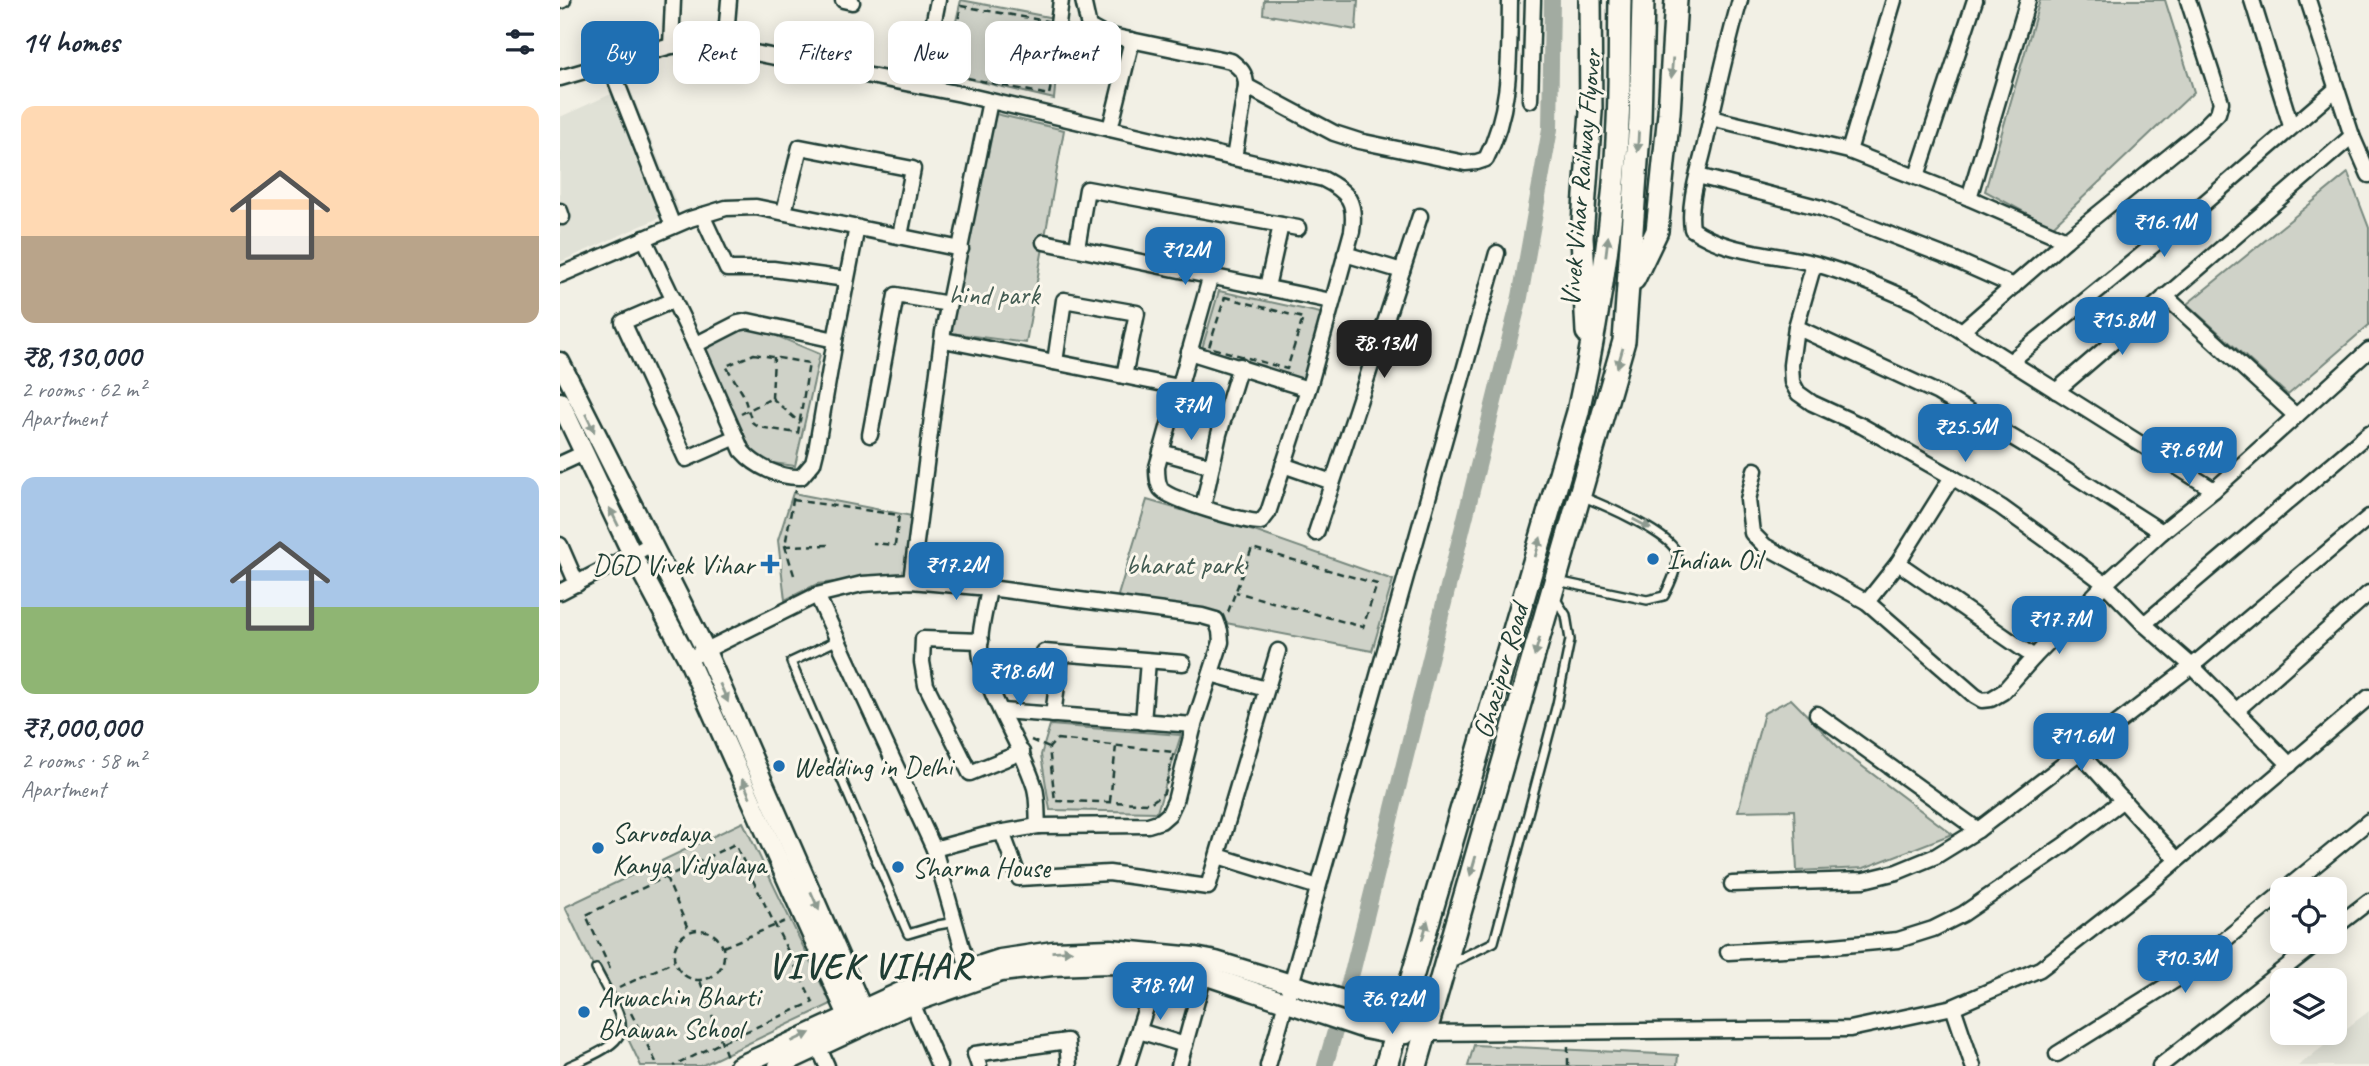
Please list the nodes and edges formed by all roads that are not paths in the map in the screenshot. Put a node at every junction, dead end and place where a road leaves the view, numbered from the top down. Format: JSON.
{"nodes":[{"id":1,"x":673,"y":0,"type":"edge"},
{"id":2,"x":729,"y":0,"type":"edge"},
{"id":3,"x":938,"y":0,"type":"edge"},
{"id":4,"x":1062,"y":0,"type":"edge"},
{"id":5,"x":1083,"y":0,"type":"edge"},
{"id":6,"x":1510,"y":0,"type":"edge"},
{"id":7,"x":1533,"y":0,"type":"edge"},
{"id":8,"x":1591,"y":0,"type":"edge"},
{"id":9,"x":1619,"y":0,"type":"edge"},
{"id":10,"x":1643,"y":0,"type":"edge"},
{"id":11,"x":1676,"y":0,"type":"edge"},
{"id":12,"x":1740,"y":0,"type":"edge"},
{"id":13,"x":1894,"y":0,"type":"edge"},
{"id":14,"x":1975,"y":0,"type":"edge"},
{"id":15,"x":2028,"y":0,"type":"edge"},
{"id":16,"x":2188,"y":0,"type":"edge"},
{"id":17,"x":2252,"y":0,"type":"edge"},
{"id":18,"x":2308,"y":0,"type":"edge"},
{"id":19,"x":727,"y":21,"type":"edge"},
{"id":20,"x":1058,"y":21,"type":"edge"},
{"id":21,"x":1132,"y":40,"type":"junction"},
{"id":22,"x":671,"y":46,"type":"joint"},
{"id":23,"x":659,"y":50,"type":"edge"},
{"id":24,"x":760,"y":54,"type":"edge"},
{"id":25,"x":581,"y":72,"type":"edge"},
{"id":26,"x":560,"y":78,"type":"edge"},
{"id":27,"x":618,"y":84,"type":"edge"},
{"id":28,"x":921,"y":86,"type":"junction"},
{"id":29,"x":1246,"y":86,"type":"junction"},
{"id":30,"x":2336,"y":89,"type":"junction"},
{"id":31,"x":1530,"y":100,"type":"dead end"},
{"id":32,"x":990,"y":101,"type":"junction"},
{"id":33,"x":1711,"y":118,"type":"junction"},
{"id":34,"x":2291,"y":126,"type":"junction"},
{"id":35,"x":1110,"y":130,"type":"junction"},
{"id":36,"x":2352,"y":136,"type":"junction"},
{"id":37,"x":1849,"y":151,"type":"junction"},
{"id":38,"x":1234,"y":158,"type":"junction"},
{"id":39,"x":2369,"y":175,"type":"edge"},
{"id":40,"x":1698,"y":176,"type":"junction"},
{"id":41,"x":1917,"y":176,"type":"junction"},
{"id":42,"x":1969,"y":198,"type":"junction"},
{"id":43,"x":784,"y":212,"type":"junction"},
{"id":44,"x":702,"y":215,"type":"junction"},
{"id":45,"x":1420,"y":216,"type":"dead end"},
{"id":46,"x":1281,"y":225,"type":"junction"},
{"id":47,"x":673,"y":226,"type":"junction"},
{"id":48,"x":857,"y":227,"type":"junction"},
{"id":49,"x":1298,"y":228,"type":"dead end"},
{"id":50,"x":900,"y":236,"type":"junction"},
{"id":51,"x":645,"y":238,"type":"junction"},
{"id":52,"x":2066,"y":240,"type":"junction"},
{"id":53,"x":1044,"y":242,"type":"dead end"},
{"id":54,"x":1077,"y":248,"type":"junction"},
{"id":55,"x":961,"y":249,"type":"junction"},
{"id":56,"x":1497,"y":253,"type":"dead end"},
{"id":57,"x":1345,"y":254,"type":"junction"},
{"id":58,"x":1814,"y":264,"type":"junction"},
{"id":59,"x":1402,"y":271,"type":"junction"},
{"id":60,"x":560,"y":275,"type":"edge"},
{"id":61,"x":1211,"y":275,"type":"junction"},
{"id":62,"x":846,"y":279,"type":"junction"},
{"id":63,"x":2014,"y":286,"type":"junction"},
{"id":64,"x":1268,"y":287,"type":"junction"},
{"id":65,"x":1629,"y":290,"type":"junction"},
{"id":66,"x":2165,"y":296,"type":"junction"},
{"id":67,"x":674,"y":300,"type":"junction"},
{"id":68,"x":1331,"y":301,"type":"junction"},
{"id":69,"x":950,"y":304,"type":"junction"},
{"id":70,"x":1796,"y":327,"type":"junction"},
{"id":71,"x":1963,"y":330,"type":"junction"},
{"id":72,"x":835,"y":340,"type":"junction"},
{"id":73,"x":944,"y":340,"type":"junction"},
{"id":74,"x":695,"y":345,"type":"junction"},
{"id":75,"x":2369,"y":350,"type":"edge"},
{"id":76,"x":1189,"y":352,"type":"junction"},
{"id":77,"x":1590,"y":359,"type":"junction"},
{"id":78,"x":2011,"y":361,"type":"junction"},
{"id":79,"x":560,"y":362,"type":"edge"},
{"id":80,"x":1055,"y":362,"type":"junction"},
{"id":81,"x":1240,"y":366,"type":"junction"},
{"id":82,"x":1124,"y":376,"type":"junction"},
{"id":83,"x":1179,"y":387,"type":"junction"},
{"id":84,"x":1308,"y":390,"type":"junction"},
{"id":85,"x":2056,"y":391,"type":"junction"},
{"id":86,"x":560,"y":402,"type":"edge"},
{"id":87,"x":2296,"y":416,"type":"junction"},
{"id":88,"x":2369,"y":433,"type":"edge"},
{"id":89,"x":870,"y":435,"type":"dead end"},
{"id":90,"x":736,"y":437,"type":"junction"},
{"id":91,"x":584,"y":453,"type":"junction"},
{"id":92,"x":1161,"y":453,"type":"junction"},
{"id":93,"x":560,"y":464,"type":"edge"},
{"id":94,"x":1283,"y":465,"type":"junction"},
{"id":95,"x":1212,"y":466,"type":"junction"},
{"id":96,"x":1755,"y":470,"type":"dead end"},
{"id":97,"x":1952,"y":477,"type":"junction"},
{"id":98,"x":1332,"y":482,"type":"junction"},
{"id":99,"x":2214,"y":490,"type":"junction"},
{"id":100,"x":1580,"y":496,"type":"junction"},
{"id":101,"x":1203,"y":507,"type":"junction"},
{"id":102,"x":2369,"y":517,"type":"edge"},
{"id":103,"x":2162,"y":532,"type":"junction"},
{"id":104,"x":1316,"y":533,"type":"dead end"},
{"id":105,"x":652,"y":544,"type":"junction"},
{"id":106,"x":560,"y":545,"type":"edge"},
{"id":107,"x":632,"y":554,"type":"junction"},
{"id":108,"x":1898,"y":563,"type":"junction"},
{"id":109,"x":911,"y":581,"type":"junction"},
{"id":110,"x":577,"y":584,"type":"junction"},
{"id":111,"x":2105,"y":584,"type":"junction"},
{"id":112,"x":1554,"y":587,"type":"junction"},
{"id":113,"x":989,"y":588,"type":"junction"},
{"id":114,"x":560,"y":592,"type":"edge"},
{"id":115,"x":2369,"y":593,"type":"edge"},
{"id":116,"x":817,"y":595,"type":"junction"},
{"id":117,"x":1867,"y":602,"type":"junction"},
{"id":118,"x":2144,"y":624,"type":"junction"},
{"id":119,"x":838,"y":640,"type":"junction"},
{"id":120,"x":981,"y":641,"type":"junction"},
{"id":121,"x":705,"y":649,"type":"junction"},
{"id":122,"x":1278,"y":651,"type":"dead end"},
{"id":123,"x":1044,"y":652,"type":"dead end"},
{"id":124,"x":1061,"y":655,"type":"junction"},
{"id":125,"x":2034,"y":657,"type":"junction"},
{"id":126,"x":688,"y":659,"type":"junction"},
{"id":127,"x":1148,"y":661,"type":"junction"},
{"id":128,"x":1183,"y":663,"type":"dead end"},
{"id":129,"x":2192,"y":666,"type":"junction"},
{"id":130,"x":1211,"y":674,"type":"junction"},
{"id":131,"x":1266,"y":689,"type":"junction"},
{"id":132,"x":2369,"y":697,"type":"edge"},
{"id":133,"x":2237,"y":710,"type":"junction"},
{"id":134,"x":1002,"y":711,"type":"junction"},
{"id":135,"x":1817,"y":714,"type":"dead end"},
{"id":136,"x":1053,"y":715,"type":"junction"},
{"id":137,"x":1143,"y":722,"type":"junction"},
{"id":138,"x":1194,"y":725,"type":"junction"},
{"id":139,"x":1022,"y":752,"type":"junction"},
{"id":140,"x":2079,"y":752,"type":"junction"},
{"id":141,"x":2290,"y":765,"type":"junction"},
{"id":142,"x":2123,"y":800,"type":"junction"},
{"id":143,"x":2369,"y":821,"type":"edge"},
{"id":144,"x":1038,"y":826,"type":"junction"},
{"id":145,"x":1978,"y":830,"type":"junction"},
{"id":146,"x":1002,"y":832,"type":"junction"},
{"id":147,"x":934,"y":849,"type":"junction"},
{"id":148,"x":1218,"y":856,"type":"junction"},
{"id":149,"x":2177,"y":860,"type":"junction"},
{"id":150,"x":2301,"y":877,"type":"edge"},
{"id":151,"x":1732,"y":884,"type":"dead end"},
{"id":152,"x":1318,"y":887,"type":"junction"},
{"id":153,"x":2369,"y":901,"type":"edge"},
{"id":154,"x":2270,"y":903,"type":"edge"},
{"id":155,"x":2347,"y":918,"type":"edge"},
{"id":156,"x":956,"y":922,"type":"junction"},
{"id":157,"x":1728,"y":952,"type":"dead end"},
{"id":158,"x":2303,"y":954,"type":"edge"},
{"id":159,"x":1444,"y":966,"type":"junction"},
{"id":160,"x":1159,"y":967,"type":"junction"},
{"id":161,"x":596,"y":969,"type":"dead end"},
{"id":162,"x":1204,"y":975,"type":"junction"},
{"id":163,"x":970,"y":976,"type":"junction"},
{"id":164,"x":1287,"y":994,"type":"junction"},
{"id":165,"x":912,"y":1003,"type":"junction"},
{"id":166,"x":1953,"y":1007,"type":"junction"},
{"id":167,"x":858,"y":1019,"type":"junction"},
{"id":168,"x":1396,"y":1026,"type":"junction"},
{"id":169,"x":1139,"y":1031,"type":"junction"},
{"id":170,"x":1425,"y":1033,"type":"junction"},
{"id":171,"x":1185,"y":1045,"type":"junction"},
{"id":172,"x":818,"y":1046,"type":"junction"},
{"id":173,"x":2057,"y":1054,"type":"dead end"},
{"id":174,"x":569,"y":1066,"type":"edge"},
{"id":175,"x":739,"y":1066,"type":"edge"},
{"id":176,"x":778,"y":1066,"type":"edge"},
{"id":177,"x":827,"y":1066,"type":"edge"},
{"id":178,"x":939,"y":1066,"type":"edge"},
{"id":179,"x":979,"y":1066,"type":"edge"},
{"id":180,"x":1069,"y":1066,"type":"edge"},
{"id":181,"x":1127,"y":1066,"type":"edge"},
{"id":182,"x":1179,"y":1066,"type":"edge"},
{"id":183,"x":1268,"y":1066,"type":"edge"},
{"id":184,"x":1386,"y":1066,"type":"edge"},
{"id":185,"x":1416,"y":1066,"type":"edge"},
{"id":186,"x":1973,"y":1066,"type":"edge"},
{"id":187,"x":2160,"y":1066,"type":"edge"}],
"edges":[{"from":1,"to":22,"type":"street"},
{"from":2,"to":19,"type":"street"},
{"from":3,"to":28,"type":"street"},
{"from":4,"to":20,"type":"street"},
{"from":5,"to":21,"type":"street"},
{"from":6,"to":29,"type":"street"},
{"from":7,"to":31,"type":"street"},
{"from":8,"to":77,"type":"main road"},
{"from":77,"to":9,"type":"main road","name":"Vivek Vihar Railway Flyover","one_way":true},
{"from":10,"to":65,"type":"main road","name":"Vivek Vihar Railway Flyover","one_way":true},
{"from":11,"to":65,"type":"main road","one_way":true},
{"from":12,"to":33,"type":"street"},
{"from":13,"to":37,"type":"street"},
{"from":14,"to":41,"type":"street"},
{"from":15,"to":42,"type":"street"},
{"from":16,"to":52,"type":"street"},
{"from":17,"to":34,"type":"street"},
{"from":18,"to":30,"type":"street"},
{"from":21,"to":29,"type":"street"},
{"from":21,"to":35,"type":"street"},
{"from":22,"to":23,"type":"street"},
{"from":24,"to":28,"type":"street"},
{"from":25,"to":26,"type":"street"},
{"from":27,"to":47,"type":"street"},
{"from":28,"to":32,"type":"street"},
{"from":29,"to":38,"type":"street"},
{"from":30,"to":34,"type":"street"},
{"from":30,"to":36,"type":"street"},
{"from":32,"to":35,"type":"street"},
{"from":32,"to":55,"type":"street"},
{"from":33,"to":37,"type":"street"},
{"from":33,"to":40,"type":"street"},
{"from":34,"to":78,"type":"street"},
{"from":35,"to":38,"type":"street"},
{"from":36,"to":39,"type":"street"},
{"from":36,"to":66,"type":"street"},
{"from":37,"to":41,"type":"street"},
{"from":38,"to":57,"type":"street"},
{"from":40,"to":58,"type":"street"},
{"from":40,"to":63,"type":"street"},
{"from":41,"to":42,"type":"street"},
{"from":42,"to":52,"type":"street"},
{"from":43,"to":44,"type":"street"},
{"from":43,"to":48,"type":"street"},
{"from":43,"to":50,"type":"street"},
{"from":44,"to":47,"type":"street"},
{"from":44,"to":62,"type":"street"},
{"from":45,"to":59,"type":"street"},
{"from":46,"to":49,"type":"street"},
{"from":46,"to":54,"type":"street"},
{"from":46,"to":64,"type":"street"},
{"from":47,"to":51,"type":"street"},
{"from":48,"to":50,"type":"street"},
{"from":48,"to":62,"type":"street"},
{"from":50,"to":55,"type":"street"},
{"from":51,"to":60,"type":"street"},
{"from":51,"to":67,"type":"street"},
{"from":52,"to":63,"type":"street"},
{"from":53,"to":54,"type":"street"},
{"from":54,"to":61,"type":"street"},
{"from":55,"to":69,"type":"street"},
{"from":56,"to":152,"type":"street"},
{"from":57,"to":59,"type":"street"},
{"from":57,"to":68,"type":"street"},
{"from":58,"to":70,"type":"street"},
{"from":58,"to":71,"type":"street"},
{"from":59,"to":98,"type":"street"},
{"from":61,"to":64,"type":"street"},
{"from":61,"to":76,"type":"street"},
{"from":62,"to":72,"type":"street"},
{"from":63,"to":71,"type":"street"},
{"from":64,"to":68,"type":"street"},
{"from":65,"to":100,"type":"main road","name":"Ghazipur Road","one_way":true},
{"from":66,"to":85,"type":"street"},
{"from":66,"to":87,"type":"street"},
{"from":67,"to":74,"type":"street"},
{"from":67,"to":90,"type":"street"},
{"from":68,"to":84,"type":"street"},
{"from":69,"to":73,"type":"street"},
{"from":69,"to":89,"type":"street"},
{"from":70,"to":97,"type":"street"},
{"from":70,"to":103,"type":"street"},
{"from":71,"to":78,"type":"street"},
{"from":72,"to":74,"type":"street"},
{"from":72,"to":90,"type":"street"},
{"from":73,"to":80,"type":"street"},
{"from":73,"to":109,"type":"street"},
{"from":74,"to":90,"type":"street"},
{"from":75,"to":87,"type":"street"},
{"from":76,"to":81,"type":"street"},
{"from":76,"to":83,"type":"street"},
{"from":168,"to":77,"type":"main road","name":"Ghazipur Road","one_way":true},
{"from":78,"to":85,"type":"street"},
{"from":79,"to":105,"type":"street","one_way":true},
{"from":80,"to":82,"type":"street"},
{"from":80,"to":82,"type":"street"},
{"from":81,"to":84,"type":"street"},
{"from":81,"to":95,"type":"street"},
{"from":82,"to":83,"type":"street"},
{"from":83,"to":92,"type":"street"},
{"from":84,"to":94,"type":"street"},
{"from":85,"to":99,"type":"street"},
{"from":86,"to":91,"type":"street"},
{"from":87,"to":99,"type":"street"},
{"from":88,"to":118,"type":"street"},
{"from":91,"to":93,"type":"street"},
{"from":107,"to":91,"type":"street","one_way":true},
{"from":92,"to":95,"type":"street"},
{"from":92,"to":101,"type":"street"},
{"from":94,"to":98,"type":"street"},
{"from":94,"to":101,"type":"street"},
{"from":95,"to":101,"type":"street"},
{"from":96,"to":117,"type":"street"},
{"from":97,"to":108,"type":"street"},
{"from":97,"to":111,"type":"street"},
{"from":98,"to":104,"type":"street"},
{"from":99,"to":103,"type":"street"},
{"from":100,"to":112,"type":"main road","name":"Ghazipur Road"},
{"from":100,"to":112,"type":"lane","one_way":true},
{"from":102,"to":129,"type":"street"},
{"from":103,"to":111,"type":"street"},
{"from":105,"to":107,"type":"street"},
{"from":105,"to":121,"type":"street"},
{"from":106,"to":110,"type":"street"},
{"from":107,"to":110,"type":"street"},
{"from":107,"to":126,"type":"street"},
{"from":108,"to":117,"type":"street"},
{"from":108,"to":125,"type":"street"},
{"from":109,"to":113,"type":"street"},
{"from":109,"to":116,"type":"street"},
{"from":110,"to":114,"type":"street"},
{"from":111,"to":118,"type":"street"},
{"from":111,"to":125,"type":"street"},
{"from":112,"to":159,"type":"main road","name":"Ghazipur Road","one_way":true},
{"from":112,"to":159,"type":"lane"},
{"from":113,"to":120,"type":"street"},
{"from":113,"to":130,"type":"street"},
{"from":115,"to":133,"type":"street"},
{"from":116,"to":119,"type":"street"},
{"from":116,"to":121,"type":"street"},
{"from":117,"to":125,"type":"street"},
{"from":118,"to":129,"type":"street"},
{"from":119,"to":147,"type":"street"},
{"from":119,"to":156,"type":"lane"},
{"from":120,"to":134,"type":"street"},
{"from":120,"to":139,"type":"street"},
{"from":121,"to":126,"type":"street"},
{"from":121,"to":167,"type":"street","one_way":true},
{"from":122,"to":131,"type":"street"},
{"from":123,"to":124,"type":"street"},
{"from":124,"to":127,"type":"street"},
{"from":124,"to":136,"type":"street"},
{"from":167,"to":126,"type":"street","one_way":true},
{"from":127,"to":128,"type":"street"},
{"from":127,"to":137,"type":"street"},
{"from":129,"to":133,"type":"street"},
{"from":129,"to":140,"type":"street"},
{"from":130,"to":131,"type":"street"},
{"from":130,"to":138,"type":"street"},
{"from":131,"to":148,"type":"street"},
{"from":132,"to":141,"type":"street"},
{"from":133,"to":141,"type":"street"},
{"from":134,"to":136,"type":"street"},
{"from":134,"to":139,"type":"street"},
{"from":135,"to":145,"type":"street"},
{"from":136,"to":137,"type":"street"},
{"from":137,"to":138,"type":"street"},
{"from":138,"to":144,"type":"street"},
{"from":139,"to":144,"type":"street"},
{"from":140,"to":142,"type":"street"},
{"from":140,"to":145,"type":"street"},
{"from":141,"to":149,"type":"street"},
{"from":142,"to":149,"type":"street"},
{"from":142,"to":157,"type":"street"},
{"from":143,"to":150,"type":"street"},
{"from":144,"to":146,"type":"street"},
{"from":145,"to":151,"type":"street"},
{"from":146,"to":147,"type":"street"},
{"from":146,"to":148,"type":"street"},
{"from":147,"to":156,"type":"street"},
{"from":148,"to":152,"type":"street"},
{"from":149,"to":166,"type":"street"},
{"from":152,"to":164,"type":"street"},
{"from":153,"to":155,"type":"street"},
{"from":154,"to":173,"type":"street"},
{"from":156,"to":163,"type":"street"},
{"from":158,"to":187,"type":"street"},
{"from":159,"to":170,"type":"main road","name":"Ghazipur Road"},
{"from":160,"to":162,"type":"street"},
{"from":160,"to":163,"type":"street"},
{"from":160,"to":169,"type":"street"},
{"from":161,"to":174,"type":"lane"},
{"from":162,"to":164,"type":"street"},
{"from":162,"to":171,"type":"street"},
{"from":163,"to":164,"type":"street","one_way":true},
{"from":163,"to":165,"type":"street"},
{"from":163,"to":167,"type":"street"},
{"from":164,"to":168,"type":"street"},
{"from":164,"to":168,"type":"street"},
{"from":164,"to":183,"type":"street"},
{"from":165,"to":167,"type":"street"},
{"from":165,"to":178,"type":"street"},
{"from":166,"to":170,"type":"street"},
{"from":166,"to":186,"type":"street"},
{"from":167,"to":172,"type":"street"},
{"from":175,"to":167,"type":"street","one_way":true},
{"from":168,"to":170,"type":"street"},
{"from":168,"to":184,"type":"main road","name":"Ghazipur Road"},
{"from":169,"to":171,"type":"street"},
{"from":169,"to":181,"type":"street"},
{"from":170,"to":185,"type":"main road","name":"Ghazipur Road"},
{"from":171,"to":182,"type":"street"},
{"from":172,"to":176,"type":"street"},
{"from":172,"to":177,"type":"street"},
{"from":179,"to":180,"type":"street"}]}
